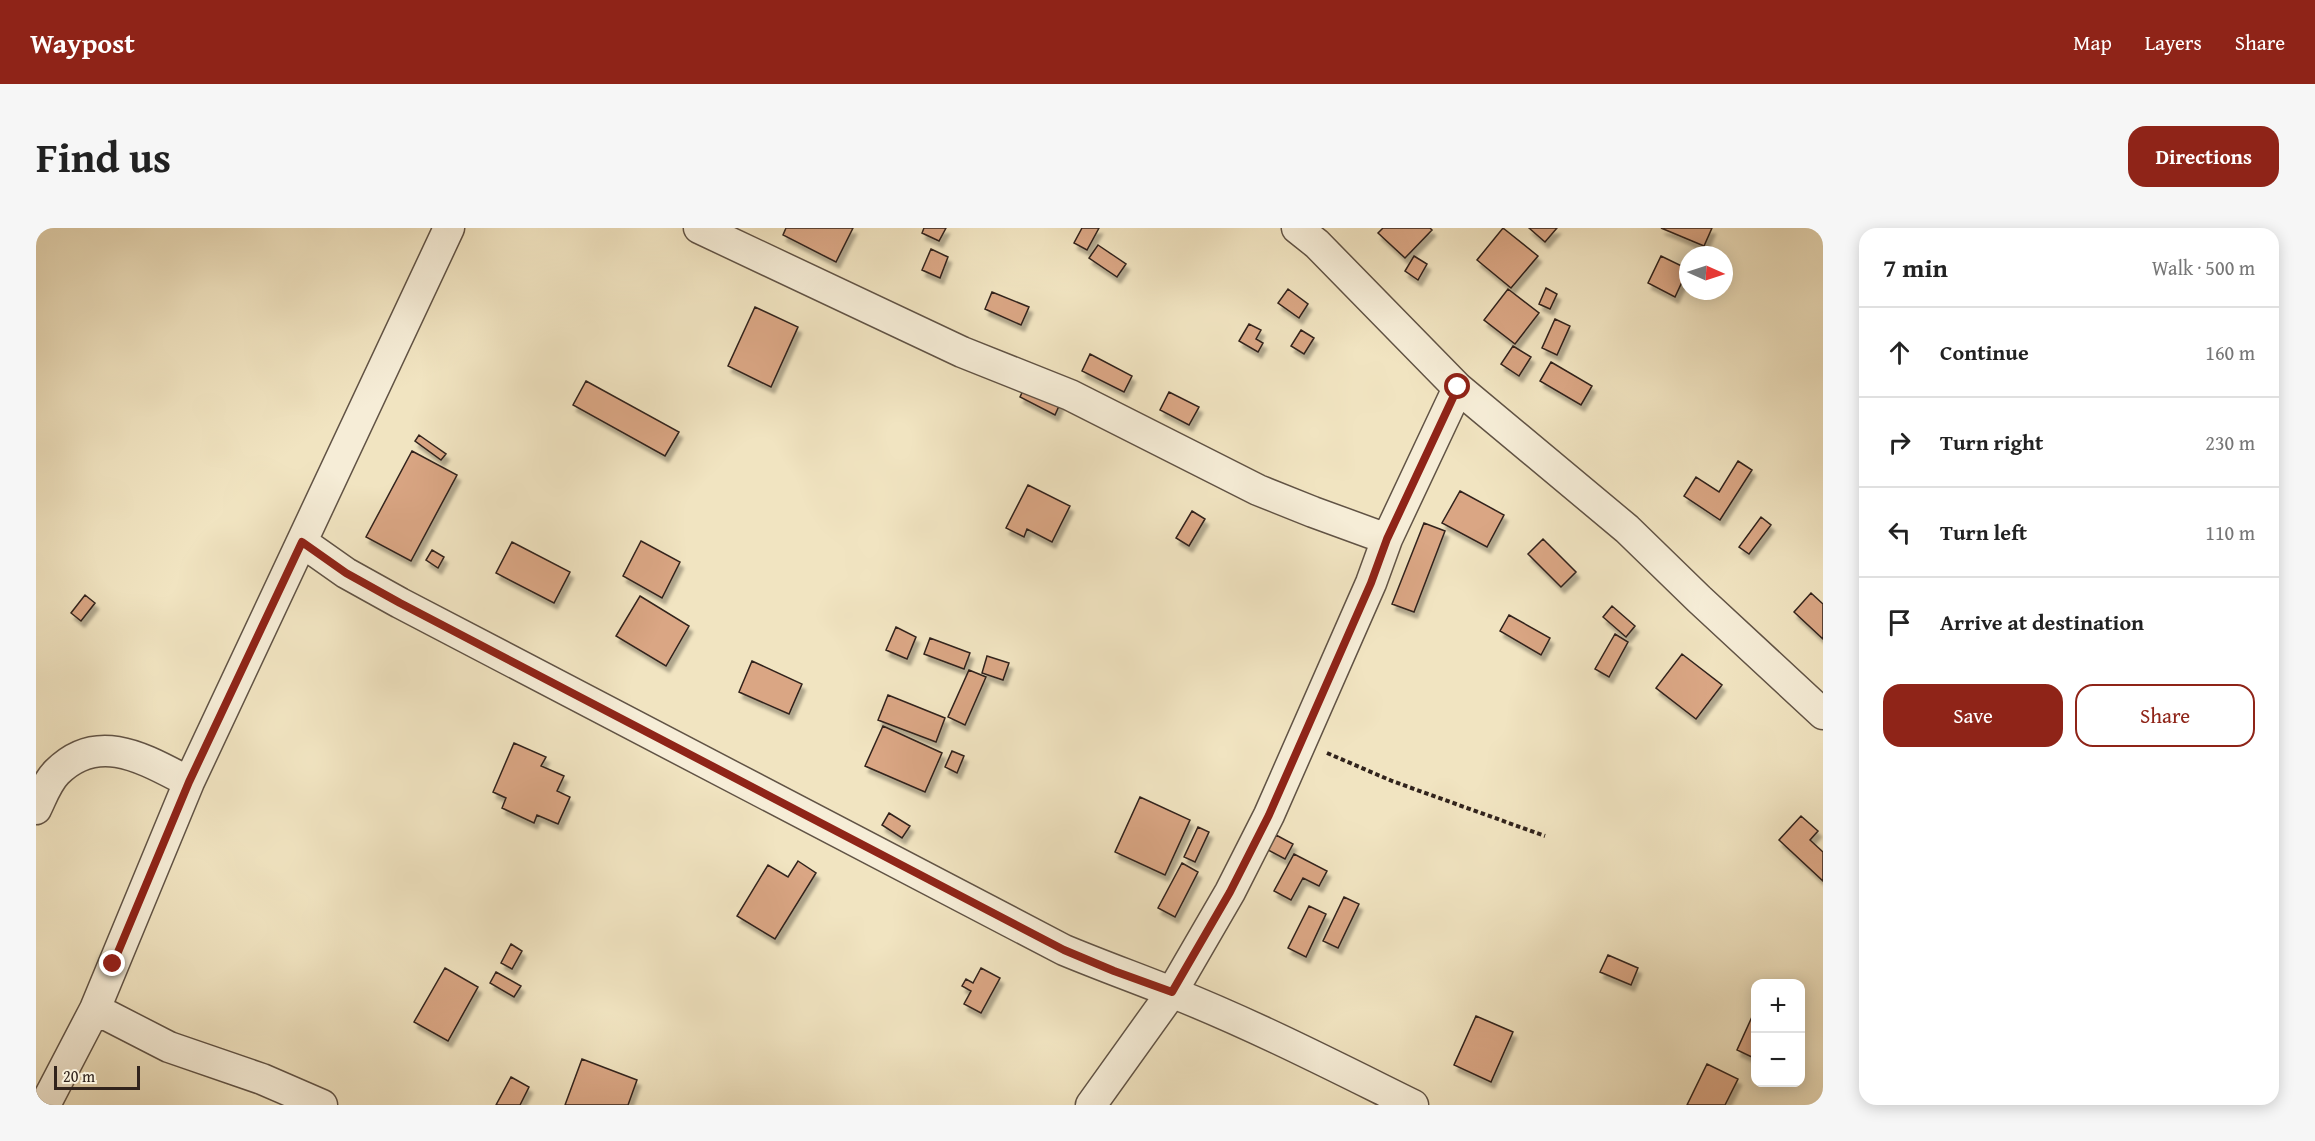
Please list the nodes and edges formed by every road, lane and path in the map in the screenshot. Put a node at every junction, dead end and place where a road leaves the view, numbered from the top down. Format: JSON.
{"nodes":[{"id":1,"x":449,"y":228,"type":"edge"},
{"id":2,"x":699,"y":228,"type":"edge"},
{"id":3,"x":1313,"y":233,"type":"edge"},
{"id":4,"x":1458,"y":387,"type":"junction"},
{"id":5,"x":1387,"y":539,"type":"junction"},
{"id":6,"x":302,"y":542,"type":"junction"},
{"id":7,"x":1823,"y":714,"type":"edge"},
{"id":8,"x":1301,"y":742,"type":"junction"},
{"id":9,"x":189,"y":782,"type":"junction"},
{"id":10,"x":36,"y":809,"type":"edge"},
{"id":11,"x":1545,"y":836,"type":"dead end"},
{"id":12,"x":1172,"y":992,"type":"junction"},
{"id":13,"x":95,"y":1010,"type":"junction"},
{"id":14,"x":45,"y":1105,"type":"edge"},
{"id":15,"x":322,"y":1105,"type":"edge"},
{"id":16,"x":1091,"y":1105,"type":"edge"},
{"id":17,"x":1413,"y":1105,"type":"edge"}],
"edges":[{"from":1,"to":6,"type":"street"},
{"from":2,"to":5,"type":"street"},
{"from":3,"to":4,"type":"street"},
{"from":4,"to":5,"type":"street"},
{"from":4,"to":7,"type":"street"},
{"from":5,"to":8,"type":"street"},
{"from":6,"to":9,"type":"street"},
{"from":6,"to":12,"type":"street"},
{"from":8,"to":11,"type":"path"},
{"from":8,"to":12,"type":"street"},
{"from":9,"to":10,"type":"street"},
{"from":9,"to":13,"type":"street"},
{"from":12,"to":16,"type":"street"},
{"from":12,"to":17,"type":"street"},
{"from":13,"to":14,"type":"street"},
{"from":13,"to":15,"type":"street"}]}
